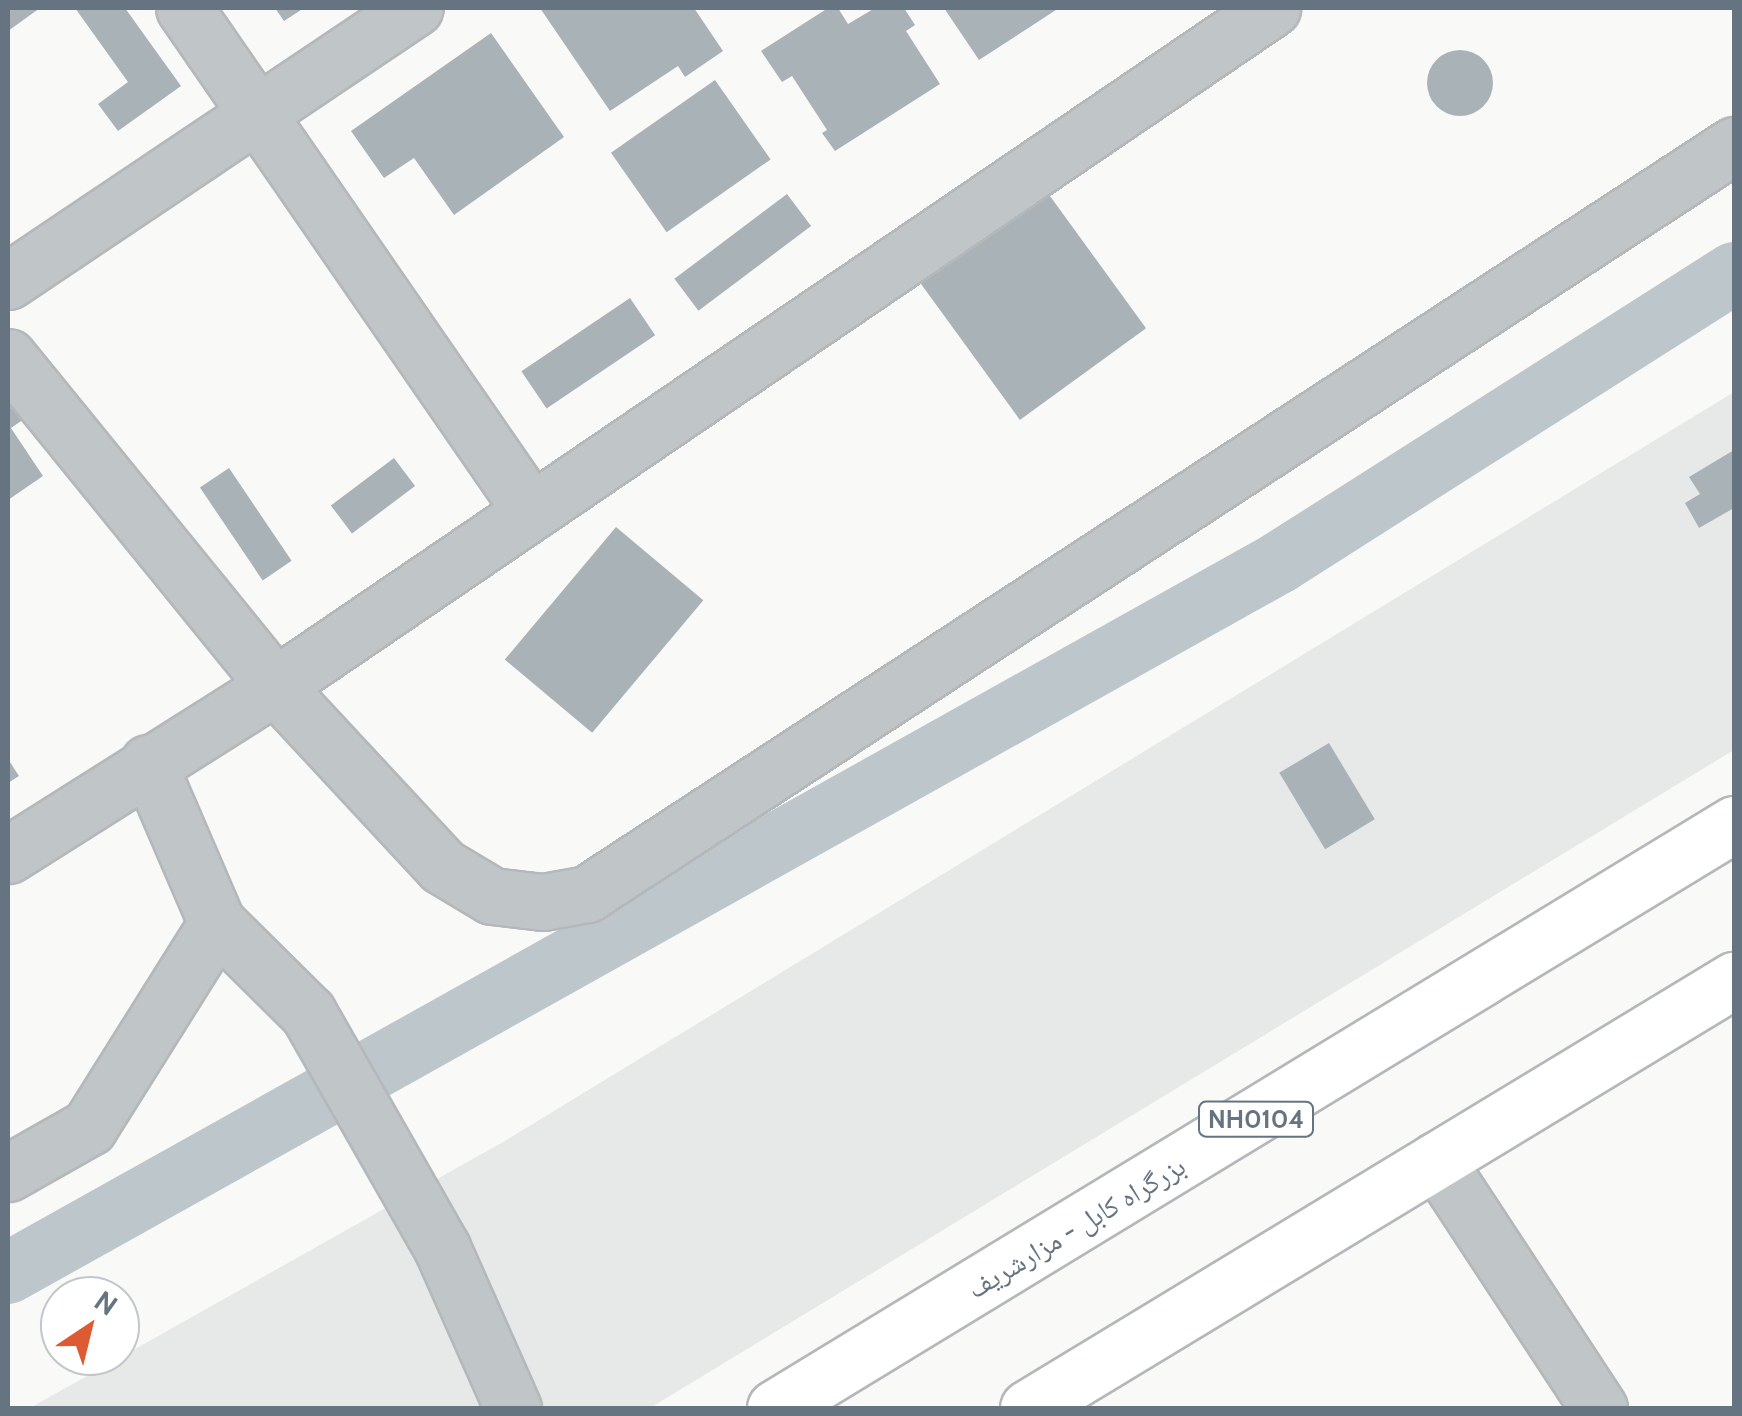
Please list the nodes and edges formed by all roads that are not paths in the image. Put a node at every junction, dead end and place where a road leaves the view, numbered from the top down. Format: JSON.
{"nodes":[{"id":1,"x":184,"y":8,"type":"edge"},
{"id":2,"x":415,"y":8,"type":"edge"},
{"id":3,"x":1272,"y":8,"type":"edge"},
{"id":4,"x":257,"y":114,"type":"junction"},
{"id":5,"x":1734,"y":145,"type":"edge"},
{"id":6,"x":8,"y":282,"type":"edge"},
{"id":7,"x":8,"y":358,"type":"edge"},
{"id":8,"x":532,"y":512,"type":"junction"},
{"id":9,"x":275,"y":686,"type":"junction"},
{"id":10,"x":148,"y":763,"type":"junction"},
{"id":11,"x":1734,"y":824,"type":"edge"},
{"id":12,"x":8,"y":855,"type":"edge"},
{"id":13,"x":217,"y":923,"type":"junction"},
{"id":14,"x":1734,"y":980,"type":"edge"},
{"id":15,"x":1436,"y":1160,"type":"junction"},
{"id":16,"x":8,"y":1173,"type":"edge"},
{"id":17,"x":513,"y":1408,"type":"edge"},
{"id":18,"x":775,"y":1408,"type":"edge"},
{"id":19,"x":1028,"y":1408,"type":"edge"},
{"id":20,"x":1599,"y":1408,"type":"edge"}],
"edges":[{"from":1,"to":4,"type":"street"},
{"from":2,"to":4,"type":"street"},
{"from":3,"to":8,"type":"street"},
{"from":4,"to":6,"type":"street"},
{"from":4,"to":8,"type":"street"},
{"from":5,"to":9,"type":"street"},
{"from":7,"to":9,"type":"street"},
{"from":8,"to":9,"type":"street"},
{"from":9,"to":10,"type":"street"},
{"from":10,"to":12,"type":"street"},
{"from":10,"to":13,"type":"street"},
{"from":11,"to":18,"type":"highway","name":"بزرگراه کابل - مزارشریف","number":"NH0104"},
{"from":13,"to":16,"type":"street"},
{"from":13,"to":17,"type":"street"},
{"from":14,"to":15,"type":"highway"},
{"from":15,"to":19,"type":"highway"},
{"from":15,"to":20,"type":"street"}]}
